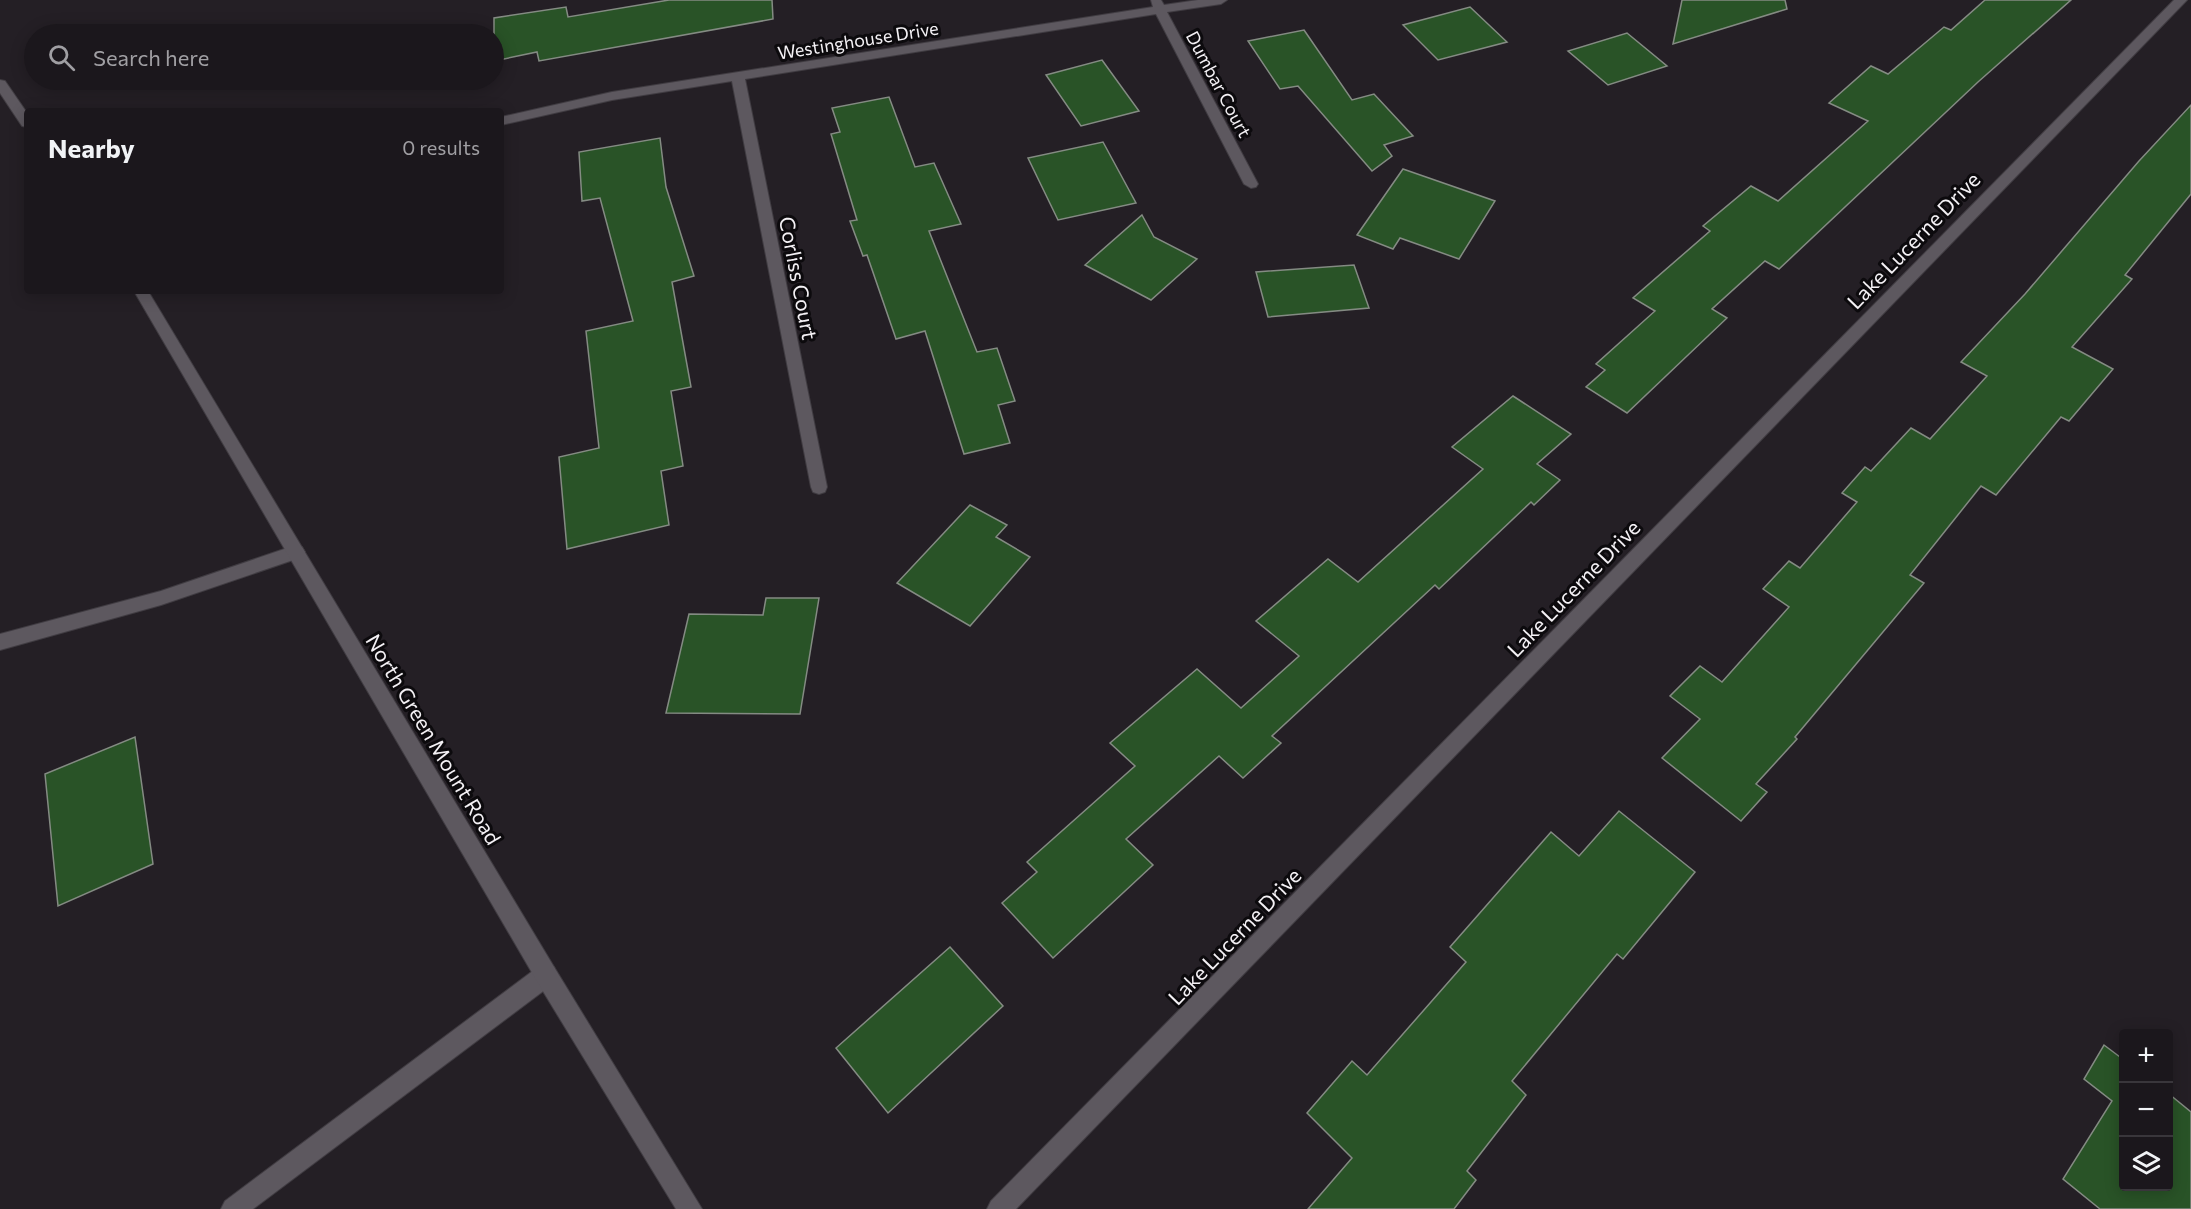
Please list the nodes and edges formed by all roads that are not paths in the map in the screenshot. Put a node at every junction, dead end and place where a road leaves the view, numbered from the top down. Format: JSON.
{"nodes":[{"id":1,"x":1221,"y":0,"type":"edge"},
{"id":2,"x":2181,"y":0,"type":"edge"},
{"id":3,"x":1158,"y":5,"type":"edge"},
{"id":4,"x":738,"y":77,"type":"junction"},
{"id":5,"x":0,"y":84,"type":"edge"},
{"id":6,"x":24,"y":119,"type":"edge"},
{"id":7,"x":504,"y":120,"type":"edge"},
{"id":8,"x":1251,"y":184,"type":"dead end"},
{"id":9,"x":143,"y":294,"type":"edge"},
{"id":10,"x":819,"y":487,"type":"dead end"},
{"id":11,"x":296,"y":552,"type":"junction"},
{"id":12,"x":0,"y":642,"type":"edge"},
{"id":13,"x":546,"y":975,"type":"junction"},
{"id":14,"x":233,"y":1209,"type":"edge"},
{"id":15,"x":690,"y":1209,"type":"edge"},
{"id":16,"x":999,"y":1209,"type":"edge"}],
"edges":[{"from":1,"to":3,"type":"street","name":"Westinghouse Drive"},
{"from":2,"to":16,"type":"street","name":"Lake Lucerne Drive"},
{"from":3,"to":4,"type":"street","name":"Westinghouse Drive"},
{"from":3,"to":8,"type":"street","name":"Dumbar Court"},
{"from":4,"to":7,"type":"street","name":"Westinghouse Drive"},
{"from":4,"to":10,"type":"street","name":"Corliss Court"},
{"from":5,"to":6,"type":"street"},
{"from":9,"to":11,"type":"street","name":"North Green Mount Road"},
{"from":11,"to":12,"type":"street"},
{"from":11,"to":13,"type":"street","name":"North Green Mount Road"},
{"from":13,"to":14,"type":"street"},
{"from":13,"to":15,"type":"street","name":"North Green Mount Road"}]}
